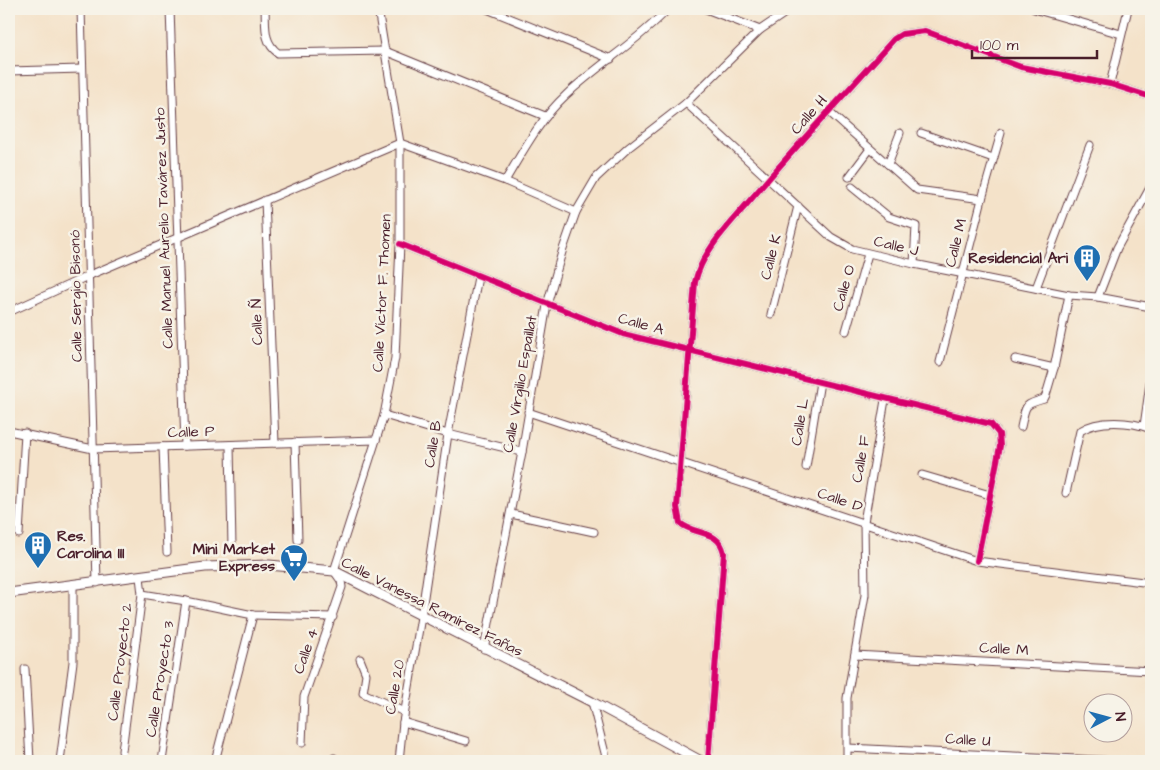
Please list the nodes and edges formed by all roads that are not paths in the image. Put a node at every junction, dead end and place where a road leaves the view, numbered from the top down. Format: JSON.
{"nodes":[{"id":1,"x":81,"y":9,"type":"edge"},
{"id":2,"x":170,"y":9,"type":"edge"},
{"id":3,"x":265,"y":9,"type":"edge"},
{"id":4,"x":378,"y":9,"type":"edge"},
{"id":5,"x":487,"y":9,"type":"edge"},
{"id":6,"x":668,"y":9,"type":"edge"},
{"id":7,"x":706,"y":9,"type":"edge"},
{"id":8,"x":791,"y":9,"type":"edge"},
{"id":9,"x":1034,"y":9,"type":"edge"},
{"id":10,"x":1128,"y":9,"type":"edge"},
{"id":11,"x":1050,"y":10,"type":"edge"},
{"id":12,"x":760,"y":30,"type":"junction"},
{"id":13,"x":1121,"y":34,"type":"junction"},
{"id":14,"x":385,"y":51,"type":"junction"},
{"id":15,"x":611,"y":59,"type":"junction"},
{"id":16,"x":82,"y":69,"type":"junction"},
{"id":17,"x":9,"y":71,"type":"edge"},
{"id":18,"x":1110,"y":84,"type":"junction"},
{"id":19,"x":1151,"y":96,"type":"edge"},
{"id":20,"x":686,"y":104,"type":"junction"},
{"id":21,"x":829,"y":112,"type":"junction"},
{"id":22,"x":545,"y":116,"type":"junction"},
{"id":23,"x":900,"y":133,"type":"dead end"},
{"id":24,"x":921,"y":133,"type":"dead end"},
{"id":25,"x":1001,"y":133,"type":"dead end"},
{"id":26,"x":400,"y":143,"type":"junction"},
{"id":27,"x":1090,"y":144,"type":"dead end"},
{"id":28,"x":870,"y":149,"type":"junction"},
{"id":29,"x":993,"y":158,"type":"junction"},
{"id":30,"x":888,"y":164,"type":"junction"},
{"id":31,"x":849,"y":176,"type":"dead end"},
{"id":32,"x":768,"y":179,"type":"junction"},
{"id":33,"x":505,"y":181,"type":"junction"},
{"id":34,"x":1151,"y":186,"type":"edge"},
{"id":35,"x":852,"y":187,"type":"dead end"},
{"id":36,"x":982,"y":199,"type":"junction"},
{"id":37,"x":265,"y":200,"type":"junction"},
{"id":38,"x":798,"y":206,"type":"junction"},
{"id":39,"x":576,"y":212,"type":"junction"},
{"id":40,"x":178,"y":238,"type":"junction"},
{"id":41,"x":400,"y":244,"type":"junction"},
{"id":42,"x":868,"y":254,"type":"junction"},
{"id":43,"x":914,"y":264,"type":"junction"},
{"id":44,"x":962,"y":274,"type":"junction"},
{"id":45,"x":90,"y":275,"type":"junction"},
{"id":46,"x":478,"y":277,"type":"junction"},
{"id":47,"x":1036,"y":288,"type":"junction"},
{"id":48,"x":1069,"y":295,"type":"junction"},
{"id":49,"x":1098,"y":297,"type":"junction"},
{"id":50,"x":547,"y":305,"type":"junction"},
{"id":51,"x":1151,"y":307,"type":"edge"},
{"id":52,"x":9,"y":312,"type":"edge"},
{"id":53,"x":771,"y":314,"type":"dead end"},
{"id":54,"x":846,"y":331,"type":"dead end"},
{"id":55,"x":688,"y":349,"type":"junction"},
{"id":56,"x":1015,"y":359,"type":"dead end"},
{"id":57,"x":940,"y":362,"type":"dead end"},
{"id":58,"x":1054,"y":368,"type":"junction"},
{"id":59,"x":1151,"y":376,"type":"edge"},
{"id":60,"x":820,"y":382,"type":"junction"},
{"id":61,"x":885,"y":400,"type":"junction"},
{"id":62,"x":528,"y":412,"type":"junction"},
{"id":63,"x":384,"y":415,"type":"junction"},
{"id":64,"x":1022,"y":427,"type":"dead end"},
{"id":65,"x":1148,"y":427,"type":"edge"},
{"id":66,"x":9,"y":431,"type":"edge"},
{"id":67,"x":25,"y":433,"type":"junction"},
{"id":68,"x":448,"y":434,"type":"junction"},
{"id":69,"x":376,"y":440,"type":"junction"},
{"id":70,"x":295,"y":442,"type":"junction"},
{"id":71,"x":275,"y":443,"type":"junction"},
{"id":72,"x":230,"y":445,"type":"junction"},
{"id":73,"x":185,"y":446,"type":"junction"},
{"id":74,"x":163,"y":447,"type":"junction"},
{"id":75,"x":93,"y":449,"type":"junction"},
{"id":76,"x":522,"y":452,"type":"junction"},
{"id":77,"x":681,"y":461,"type":"junction"},
{"id":78,"x":806,"y":467,"type":"dead end"},
{"id":79,"x":922,"y":475,"type":"dead end"},
{"id":80,"x":1066,"y":493,"type":"dead end"},
{"id":81,"x":990,"y":495,"type":"junction"},
{"id":82,"x":511,"y":514,"type":"junction"},
{"id":83,"x":864,"y":522,"type":"junction"},
{"id":84,"x":594,"y":532,"type":"dead end"},
{"id":85,"x":19,"y":534,"type":"dead end"},
{"id":86,"x":298,"y":540,"type":"dead end"},
{"id":87,"x":232,"y":547,"type":"dead end"},
{"id":88,"x":167,"y":552,"type":"dead end"},
{"id":89,"x":977,"y":561,"type":"junction"},
{"id":90,"x":334,"y":571,"type":"junction"},
{"id":91,"x":140,"y":576,"type":"junction"},
{"id":92,"x":97,"y":583,"type":"junction"},
{"id":93,"x":1151,"y":583,"type":"edge"},
{"id":94,"x":73,"y":586,"type":"junction"},
{"id":95,"x":9,"y":593,"type":"edge"},
{"id":96,"x":142,"y":594,"type":"junction"},
{"id":97,"x":186,"y":600,"type":"junction"},
{"id":98,"x":253,"y":615,"type":"junction"},
{"id":99,"x":333,"y":617,"type":"junction"},
{"id":100,"x":421,"y":617,"type":"junction"},
{"id":101,"x":484,"y":649,"type":"junction"},
{"id":102,"x":855,"y":655,"type":"junction"},
{"id":103,"x":360,"y":659,"type":"dead end"},
{"id":104,"x":25,"y":669,"type":"dead end"},
{"id":105,"x":1151,"y":671,"type":"edge"},
{"id":106,"x":592,"y":702,"type":"junction"},
{"id":107,"x":404,"y":712,"type":"junction"},
{"id":108,"x":403,"y":722,"type":"junction"},
{"id":109,"x":466,"y":742,"type":"dead end"},
{"id":110,"x":302,"y":743,"type":"dead end"},
{"id":111,"x":848,"y":748,"type":"junction"},
{"id":112,"x":122,"y":751,"type":"dead end"},
{"id":113,"x":684,"y":752,"type":"junction"},
{"id":114,"x":30,"y":761,"type":"edge"},
{"id":115,"x":60,"y":761,"type":"edge"},
{"id":116,"x":162,"y":761,"type":"edge"},
{"id":117,"x":215,"y":761,"type":"edge"},
{"id":118,"x":399,"y":761,"type":"edge"},
{"id":119,"x":607,"y":761,"type":"edge"},
{"id":120,"x":687,"y":761,"type":"edge"},
{"id":121,"x":701,"y":761,"type":"edge"},
{"id":122,"x":708,"y":761,"type":"edge"},
{"id":123,"x":847,"y":761,"type":"edge"},
{"id":124,"x":1118,"y":761,"type":"edge"}],
"edges":[{"from":1,"to":16,"type":"street","name":"Calle Sergio Bisonó"},
{"from":2,"to":40,"type":"street","name":"Calle Manuel Aurelio Tavárez Justo"},
{"from":3,"to":14,"type":"street"},
{"from":4,"to":14,"type":"street","name":"Calle Víctor F. Thomen"},
{"from":5,"to":15,"type":"street"},
{"from":6,"to":15,"type":"street"},
{"from":7,"to":12,"type":"street"},
{"from":8,"to":12,"type":"street","name":"Calle Virgilio Espaillat"},
{"from":9,"to":11,"type":"street"},
{"from":10,"to":13,"type":"street"},
{"from":11,"to":13,"type":"street"},
{"from":12,"to":20,"type":"street","name":"Calle Virgilio Espaillat"},
{"from":13,"to":18,"type":"street"},
{"from":14,"to":22,"type":"street"},
{"from":14,"to":26,"type":"street","name":"Calle Víctor F. Thomen"},
{"from":15,"to":22,"type":"street"},
{"from":16,"to":17,"type":"street"},
{"from":16,"to":45,"type":"street","name":"Calle Sergio Bisonó"},
{"from":18,"to":19,"type":"street","name":"Calle H"},
{"from":18,"to":21,"type":"street","name":"Calle H"},
{"from":20,"to":32,"type":"street","name":"Calle J"},
{"from":20,"to":39,"type":"street","name":"Calle Virgilio Espaillat"},
{"from":21,"to":28,"type":"street"},
{"from":21,"to":32,"type":"street","name":"Calle H"},
{"from":22,"to":33,"type":"street"},
{"from":23,"to":30,"type":"street"},
{"from":24,"to":29,"type":"street"},
{"from":25,"to":29,"type":"street","name":"Calle M"},
{"from":26,"to":33,"type":"street"},
{"from":26,"to":37,"type":"street"},
{"from":26,"to":41,"type":"street","name":"Calle Víctor F. Thomen"},
{"from":27,"to":47,"type":"street"},
{"from":28,"to":30,"type":"street"},
{"from":28,"to":31,"type":"street"},
{"from":29,"to":36,"type":"street","name":"Calle M"},
{"from":30,"to":36,"type":"street"},
{"from":32,"to":38,"type":"street","name":"Calle J"},
{"from":32,"to":55,"type":"street","name":"Calle H"},
{"from":33,"to":39,"type":"street"},
{"from":34,"to":49,"type":"street"},
{"from":35,"to":43,"type":"street"},
{"from":36,"to":44,"type":"street","name":"Calle M"},
{"from":37,"to":40,"type":"street"},
{"from":37,"to":71,"type":"street","name":"Calle Ñ"},
{"from":38,"to":42,"type":"street","name":"Calle J"},
{"from":38,"to":53,"type":"street","name":"Calle K"},
{"from":39,"to":50,"type":"street","name":"Calle Virgilio Espaillat"},
{"from":40,"to":45,"type":"street"},
{"from":40,"to":73,"type":"street","name":"Calle Manuel Aurelio Tavárez Justo"},
{"from":41,"to":46,"type":"street","name":"Calle A"},
{"from":41,"to":63,"type":"street","name":"Calle Víctor F. Thomen"},
{"from":42,"to":43,"type":"street","name":"Calle J"},
{"from":42,"to":54,"type":"street","name":"Calle O"},
{"from":43,"to":44,"type":"street","name":"Calle J"},
{"from":44,"to":47,"type":"street","name":"Calle J"},
{"from":44,"to":57,"type":"street","name":"Calle M"},
{"from":45,"to":52,"type":"street"},
{"from":45,"to":75,"type":"street","name":"Calle Sergio Bisonó"},
{"from":46,"to":50,"type":"street","name":"Calle A"},
{"from":46,"to":68,"type":"street","name":"Calle B"},
{"from":47,"to":48,"type":"street","name":"Calle J"},
{"from":48,"to":49,"type":"street","name":"Calle J"},
{"from":48,"to":58,"type":"street"},
{"from":49,"to":51,"type":"street","name":"Calle J"},
{"from":50,"to":55,"type":"street","name":"Calle A"},
{"from":50,"to":62,"type":"street","name":"Calle Virgilio Espaillat"},
{"from":55,"to":60,"type":"street","name":"Calle A"},
{"from":55,"to":77,"type":"street","name":"Calle H"},
{"from":56,"to":58,"type":"street"},
{"from":58,"to":64,"type":"street"},
{"from":59,"to":65,"type":"street"},
{"from":60,"to":61,"type":"street","name":"Calle A"},
{"from":60,"to":78,"type":"street","name":"Calle L"},
{"from":61,"to":81,"type":"street","name":"Calle A"},
{"from":61,"to":83,"type":"street","name":"Calle F"},
{"from":62,"to":76,"type":"street","name":"Calle Virgilio Espaillat"},
{"from":62,"to":77,"type":"street","name":"Calle D"},
{"from":63,"to":68,"type":"street"},
{"from":63,"to":69,"type":"street","name":"Calle Víctor F. Thomen"},
{"from":65,"to":80,"type":"street"},
{"from":66,"to":67,"type":"street","name":"Calle P"},
{"from":67,"to":75,"type":"street","name":"Calle P"},
{"from":67,"to":85,"type":"street"},
{"from":68,"to":76,"type":"street"},
{"from":68,"to":100,"type":"street","name":"Calle B"},
{"from":69,"to":70,"type":"street","name":"Calle P"},
{"from":69,"to":90,"type":"street","name":"Calle Víctor F. Thomen"},
{"from":70,"to":71,"type":"street","name":"Calle P"},
{"from":70,"to":86,"type":"street"},
{"from":71,"to":72,"type":"street","name":"Calle P"},
{"from":72,"to":73,"type":"street","name":"Calle P"},
{"from":72,"to":87,"type":"street"},
{"from":73,"to":74,"type":"street","name":"Calle P"},
{"from":74,"to":75,"type":"street","name":"Calle P"},
{"from":74,"to":88,"type":"street"},
{"from":75,"to":92,"type":"street","name":"Calle Sergio Bisonó"},
{"from":76,"to":82,"type":"street","name":"Calle Virgilio Espaillat"},
{"from":77,"to":83,"type":"street","name":"Calle D"},
{"from":77,"to":122,"type":"street","name":"Calle H"},
{"from":79,"to":81,"type":"street"},
{"from":81,"to":89,"type":"street"},
{"from":82,"to":84,"type":"street"},
{"from":82,"to":101,"type":"street","name":"Calle Virgilio Espaillat"},
{"from":83,"to":89,"type":"street","name":"Calle D"},
{"from":83,"to":102,"type":"street","name":"Calle F"},
{"from":89,"to":93,"type":"street","name":"Calle D"},
{"from":90,"to":91,"type":"street","name":"Calle Vanessa Ramírez Fañas"},
{"from":90,"to":99,"type":"street","name":"Calle 4"},
{"from":90,"to":100,"type":"street","name":"Calle Vanessa Ramírez Fañas"},
{"from":91,"to":92,"type":"street","name":"Calle Vanessa Ramírez Fañas"},
{"from":91,"to":96,"type":"street","name":"Calle Proyecto 2"},
{"from":92,"to":94,"type":"street","name":"Calle Vanessa Ramírez Fañas"},
{"from":94,"to":95,"type":"street","name":"Calle Vanessa Ramírez Fañas"},
{"from":94,"to":115,"type":"street"},
{"from":96,"to":97,"type":"street"},
{"from":96,"to":112,"type":"street","name":"Calle Proyecto 2"},
{"from":97,"to":98,"type":"street"},
{"from":97,"to":116,"type":"street","name":"Calle Proyecto 3"},
{"from":98,"to":99,"type":"street"},
{"from":98,"to":117,"type":"street"},
{"from":99,"to":110,"type":"street","name":"Calle 4"},
{"from":100,"to":101,"type":"street","name":"Calle Vanessa Ramírez Fañas"},
{"from":100,"to":107,"type":"street","name":"Calle 20"},
{"from":101,"to":106,"type":"street","name":"Calle Vanessa Ramírez Fañas"},
{"from":102,"to":105,"type":"street","name":"Calle M"},
{"from":102,"to":111,"type":"street"},
{"from":103,"to":107,"type":"street"},
{"from":104,"to":114,"type":"street"},
{"from":106,"to":113,"type":"street","name":"Calle Vanessa Ramírez Fañas"},
{"from":106,"to":119,"type":"street"},
{"from":107,"to":108,"type":"street","name":"Calle 20"},
{"from":108,"to":109,"type":"street"},
{"from":108,"to":118,"type":"street","name":"Calle 20"},
{"from":111,"to":123,"type":"street"},
{"from":111,"to":124,"type":"street","name":"Calle U"},
{"from":113,"to":120,"type":"street"},
{"from":113,"to":121,"type":"street","name":"Calle Vanessa Ramírez Fañas"}]}
